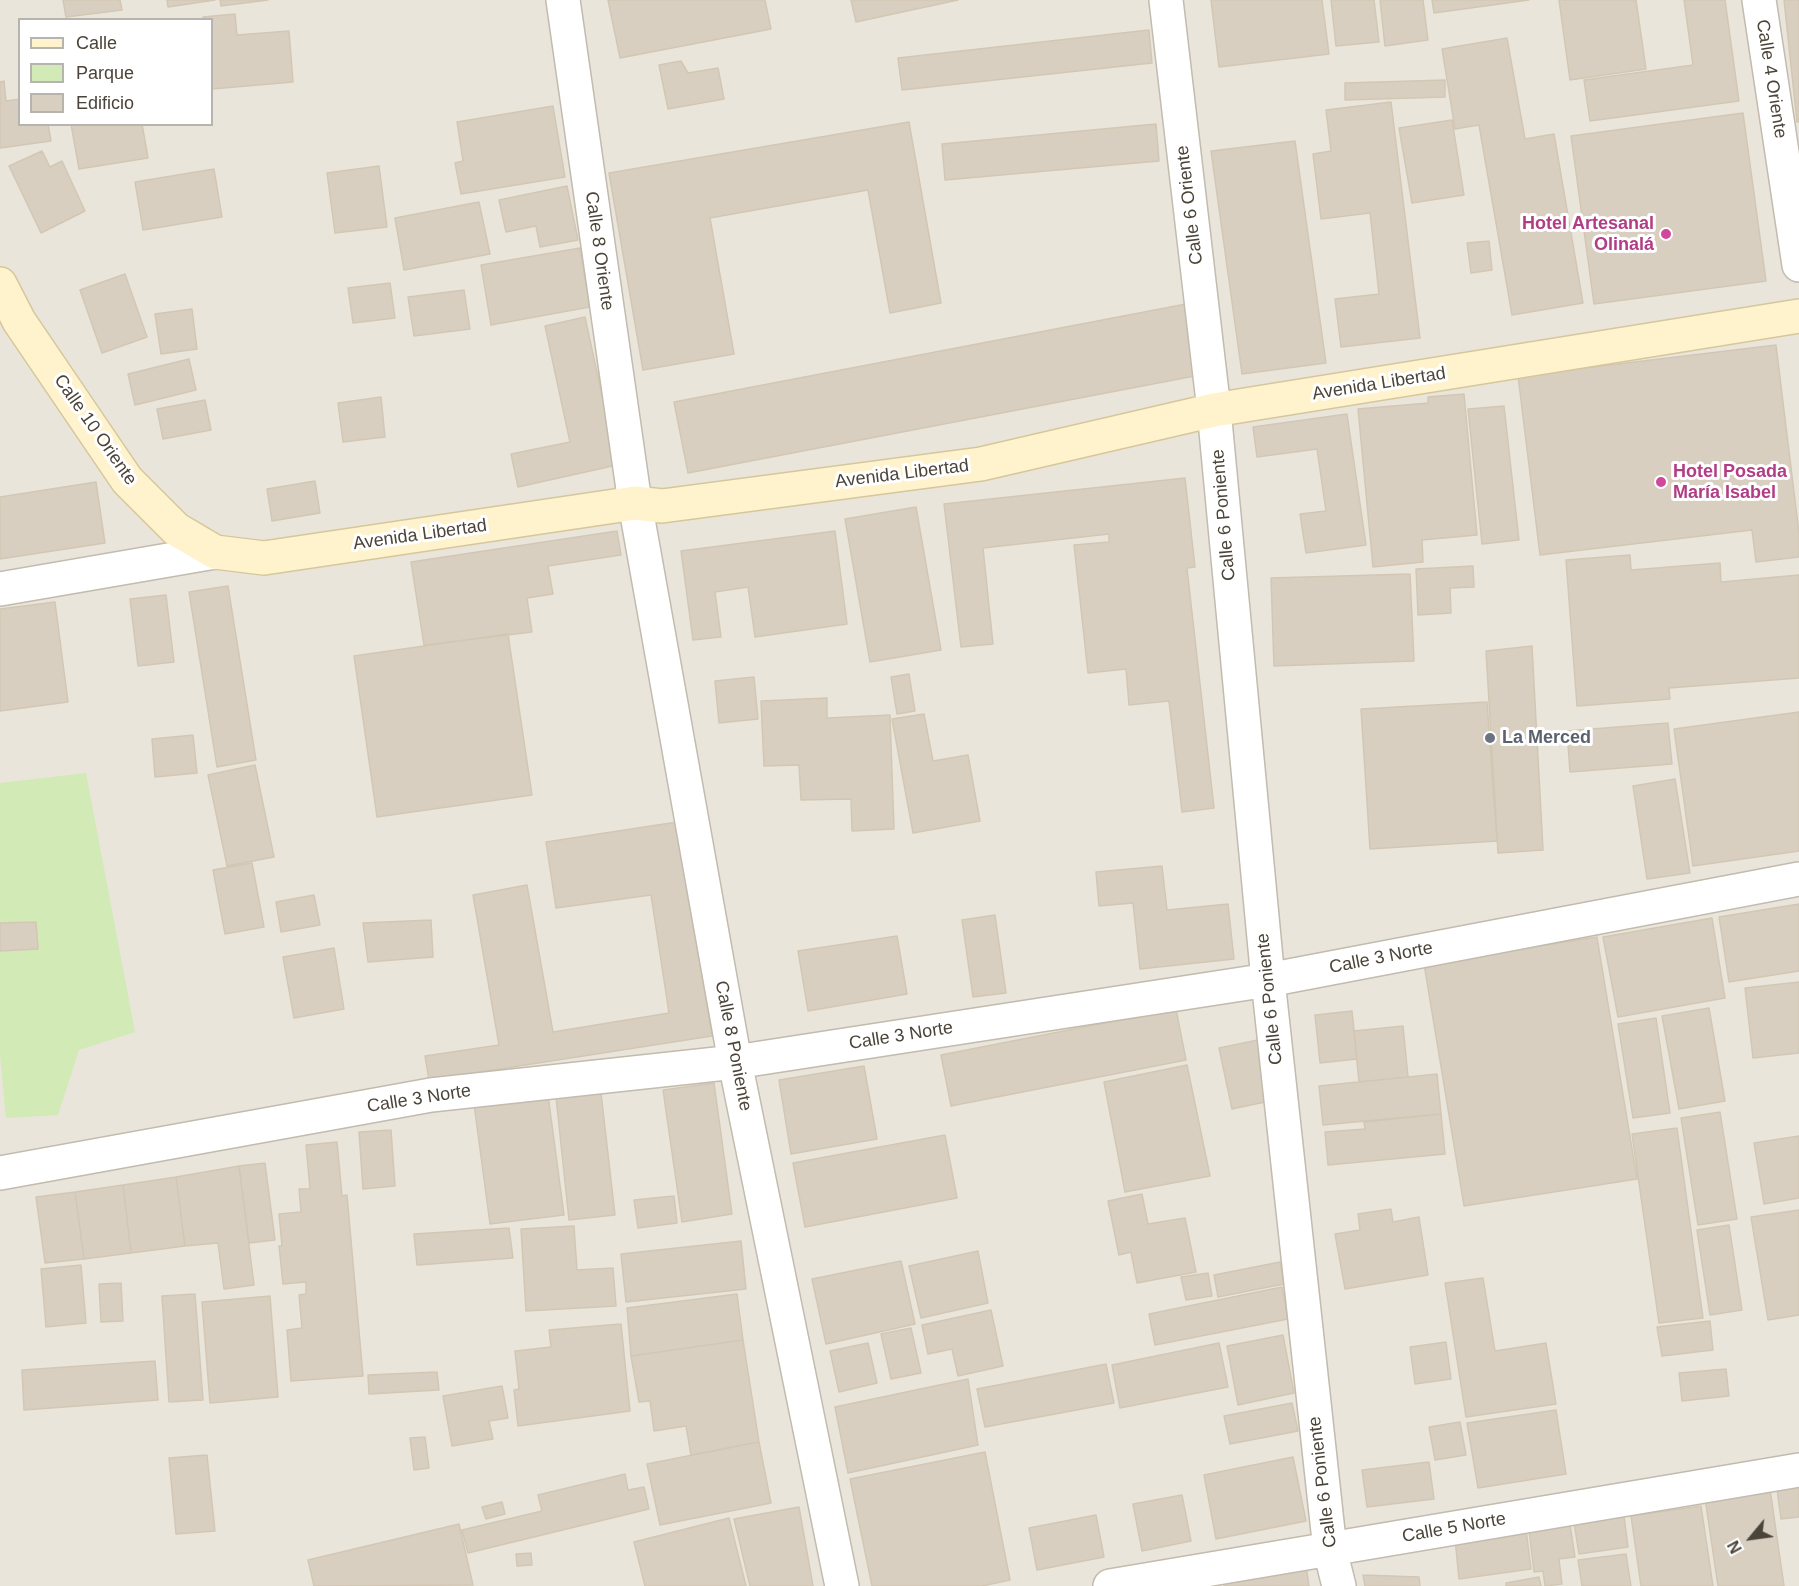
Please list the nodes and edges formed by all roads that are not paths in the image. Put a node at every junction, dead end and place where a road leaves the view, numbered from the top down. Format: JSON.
{"nodes":[{"id":1,"x":563,"y":0,"type":"edge"},
{"id":2,"x":1166,"y":0,"type":"edge"},
{"id":3,"x":1759,"y":0,"type":"edge"},
{"id":4,"x":1799,"y":265,"type":"edge"},
{"id":5,"x":0,"y":284,"type":"edge"},
{"id":6,"x":1799,"y":316,"type":"edge"},
{"id":7,"x":10,"y":323,"type":"edge"},
{"id":8,"x":1214,"y":410,"type":"junction"},
{"id":9,"x":635,"y":503,"type":"junction"},
{"id":10,"x":215,"y":552,"type":"junction"},
{"id":11,"x":0,"y":589,"type":"edge"},
{"id":12,"x":1799,"y":879,"type":"edge"},
{"id":13,"x":1268,"y":980,"type":"junction"},
{"id":14,"x":735,"y":1062,"type":"junction"},
{"id":15,"x":0,"y":1173,"type":"edge"},
{"id":16,"x":1799,"y":1470,"type":"edge"},
{"id":17,"x":1330,"y":1550,"type":"junction"},
{"id":18,"x":842,"y":1586,"type":"edge"},
{"id":19,"x":1110,"y":1586,"type":"edge"},
{"id":20,"x":1339,"y":1586,"type":"edge"}],
"edges":[{"from":1,"to":9,"type":"street","name":"Calle 8 Oriente"},
{"from":2,"to":8,"type":"street","name":"Calle 6 Oriente"},
{"from":3,"to":4,"type":"street","name":"Calle 4 Oriente"},
{"from":5,"to":7,"type":"main road","name":"Calle 10 Oriente"},
{"from":6,"to":8,"type":"main road","name":"Avenida Libertad"},
{"from":7,"to":10,"type":"main road","name":"Calle 10 Oriente"},
{"from":8,"to":9,"type":"main road","name":"Avenida Libertad"},
{"from":8,"to":13,"type":"street","name":"Calle 6 Poniente"},
{"from":9,"to":10,"type":"main road","name":"Avenida Libertad"},
{"from":9,"to":14,"type":"street","name":"Calle 8 Poniente"},
{"from":10,"to":11,"type":"street","name":"Avenida Libertad"},
{"from":12,"to":13,"type":"street","name":"Calle 3 Norte"},
{"from":13,"to":14,"type":"street","name":"Calle 3 Norte"},
{"from":13,"to":17,"type":"street","name":"Calle 6 Poniente"},
{"from":14,"to":15,"type":"street","name":"Calle 3 Norte"},
{"from":14,"to":18,"type":"street","name":"Calle 8 Poniente"},
{"from":16,"to":17,"type":"street","name":"Calle 5 Norte"},
{"from":17,"to":19,"type":"street","name":"Calle 5 Norte"},
{"from":17,"to":20,"type":"street","name":"Calle 6 Poniente"}]}
